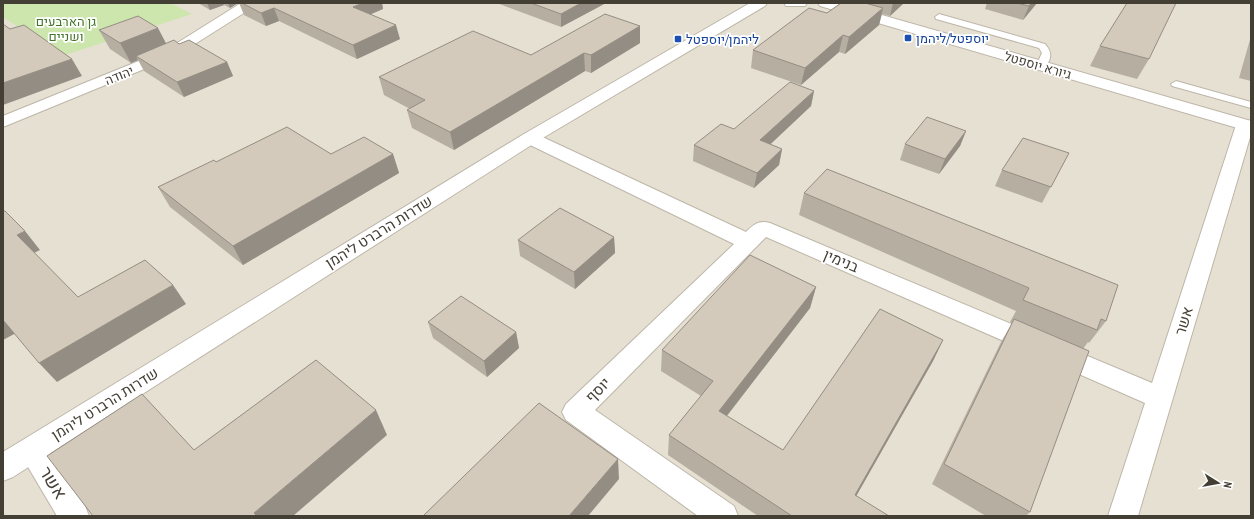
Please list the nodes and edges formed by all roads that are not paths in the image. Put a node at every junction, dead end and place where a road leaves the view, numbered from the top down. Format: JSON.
{"nodes":[{"id":1,"x":250,"y":3,"type":"edge"},
{"id":2,"x":760,"y":3,"type":"edge"},
{"id":3,"x":791,"y":3,"type":"edge"},
{"id":4,"x":800,"y":3,"type":"edge"},
{"id":5,"x":825,"y":3,"type":"edge"},
{"id":6,"x":939,"y":17,"type":"dead end"},
{"id":7,"x":1041,"y":66,"type":"junction"},
{"id":8,"x":1176,"y":84,"type":"dead end"},
{"id":9,"x":1249,"y":119,"type":"edge"},
{"id":10,"x":3,"y":122,"type":"edge"},
{"id":11,"x":530,"y":138,"type":"junction"},
{"id":12,"x":748,"y":242,"type":"junction"},
{"id":13,"x":1160,"y":398,"type":"junction"},
{"id":14,"x":32,"y":450,"type":"junction"},
{"id":15,"x":3,"y":468,"type":"edge"},
{"id":16,"x":74,"y":516,"type":"edge"},
{"id":17,"x":723,"y":516,"type":"edge"},
{"id":18,"x":1123,"y":516,"type":"edge"}],
"edges":[{"from":1,"to":10,"type":"street","name":"יהודה"},
{"from":2,"to":11,"type":"street","name":"שדרות הרברט ליהמן"},
{"from":3,"to":4,"type":"street"},
{"from":5,"to":7,"type":"street","name":"גיורא יוספטל"},
{"from":6,"to":7,"type":"lane"},
{"from":7,"to":9,"type":"street","name":"גיורא יוספטל"},
{"from":8,"to":9,"type":"lane"},
{"from":9,"to":13,"type":"street","name":"אשר"},
{"from":11,"to":12,"type":"street"},
{"from":11,"to":14,"type":"street","name":"שדרות הרברט ליהמן"},
{"from":12,"to":13,"type":"street","name":"בנימין"},
{"from":12,"to":17,"type":"street","name":"יוסף"},
{"from":13,"to":18,"type":"street","name":"אשר"},
{"from":14,"to":15,"type":"street","name":"שדרות הרברט ליהמן"},
{"from":14,"to":16,"type":"street","name":"אשר"}]}
